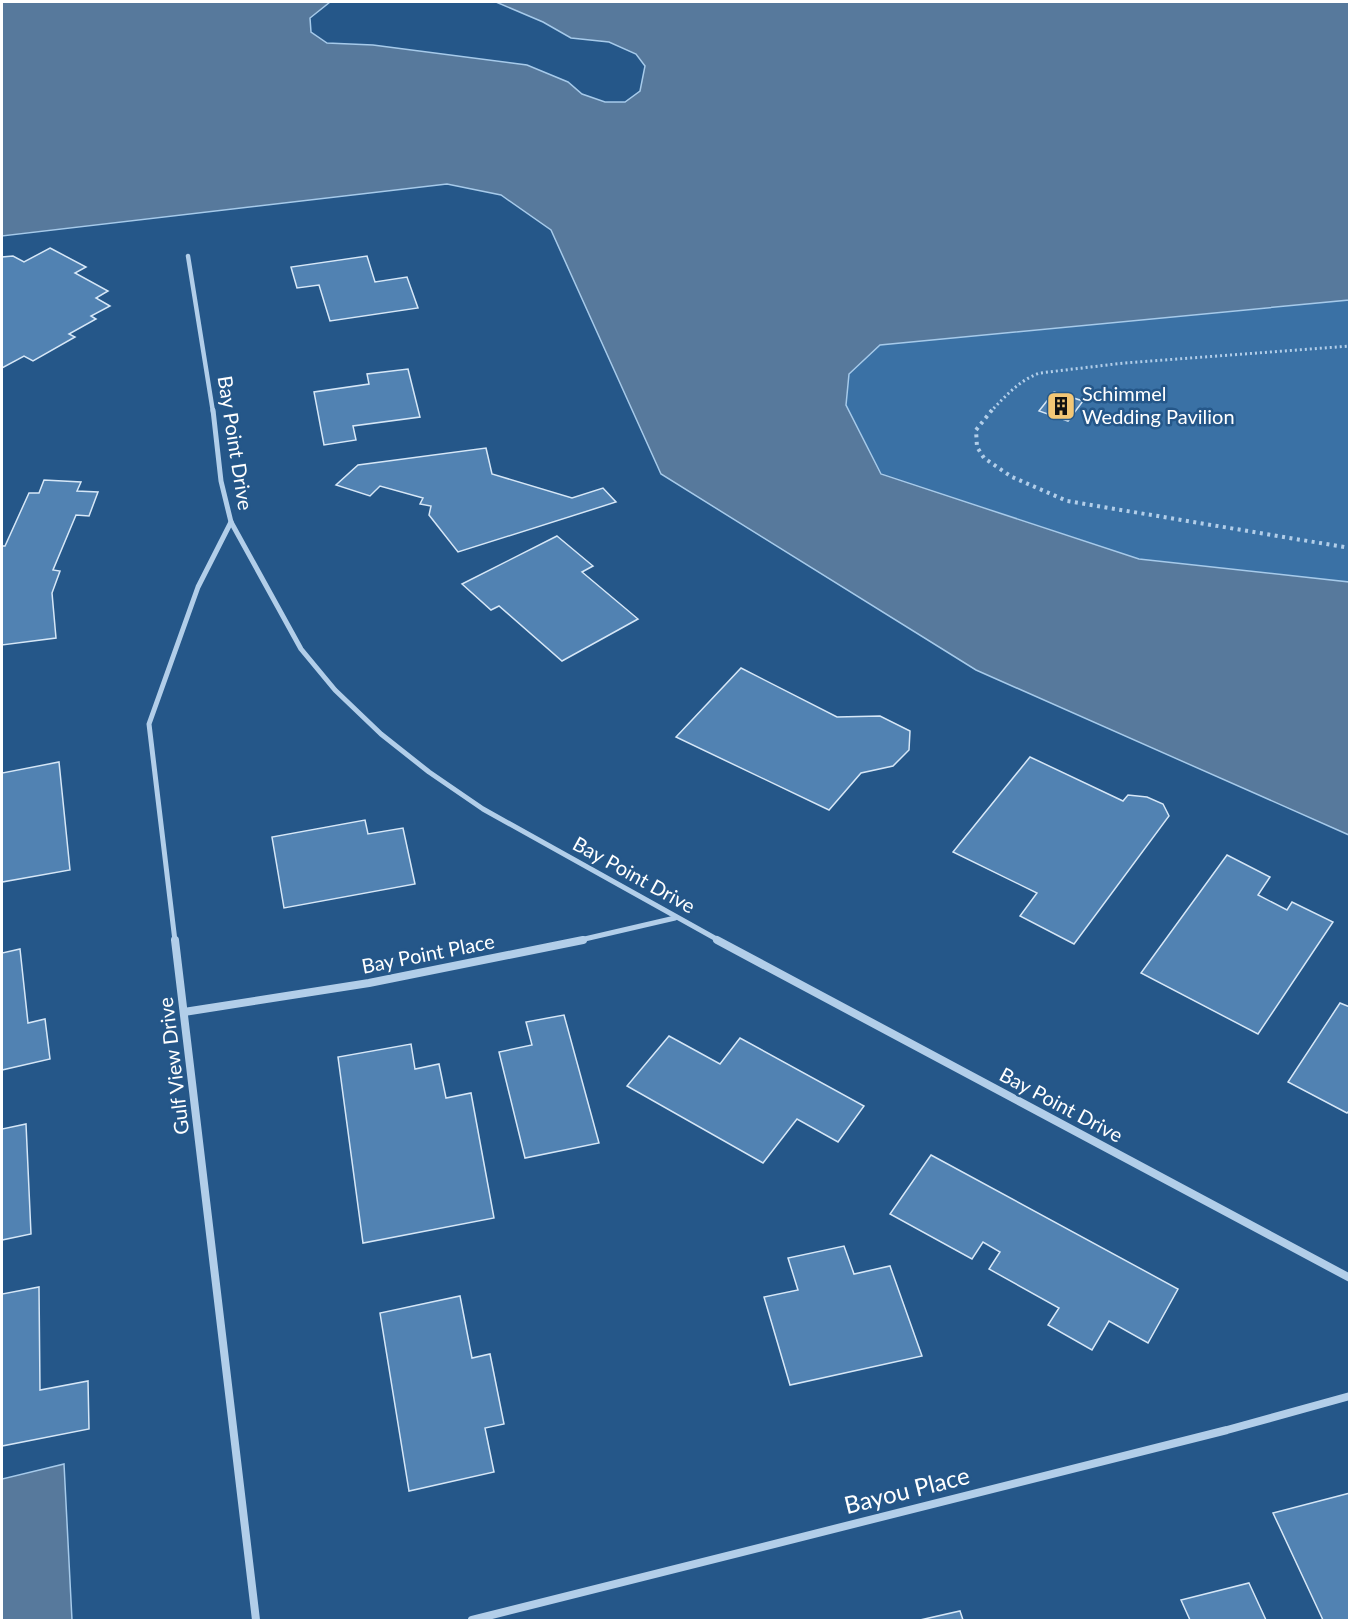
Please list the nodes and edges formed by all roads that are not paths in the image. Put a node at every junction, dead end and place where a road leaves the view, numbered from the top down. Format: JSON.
{"nodes":[{"id":1,"x":188,"y":256,"type":"dead end"},
{"id":2,"x":231,"y":522,"type":"junction"},
{"id":3,"x":675,"y":917,"type":"junction"},
{"id":4,"x":184,"y":1012,"type":"junction"},
{"id":5,"x":1350,"y":1278,"type":"edge"},
{"id":6,"x":1350,"y":1396,"type":"edge"},
{"id":7,"x":256,"y":1620,"type":"edge"},
{"id":8,"x":472,"y":1620,"type":"edge"}],
"edges":[{"from":1,"to":2,"type":"street","name":"Bay Point Drive"},
{"from":2,"to":3,"type":"street","name":"Bay Point Drive"},
{"from":2,"to":4,"type":"street","name":"Gulf View Drive"},
{"from":3,"to":4,"type":"street","name":"Bay Point Place"},
{"from":3,"to":5,"type":"street","name":"Bay Point Drive"},
{"from":4,"to":7,"type":"street","name":"Gulf View Drive"},
{"from":6,"to":8,"type":"street","name":"Bayou Place"}]}
